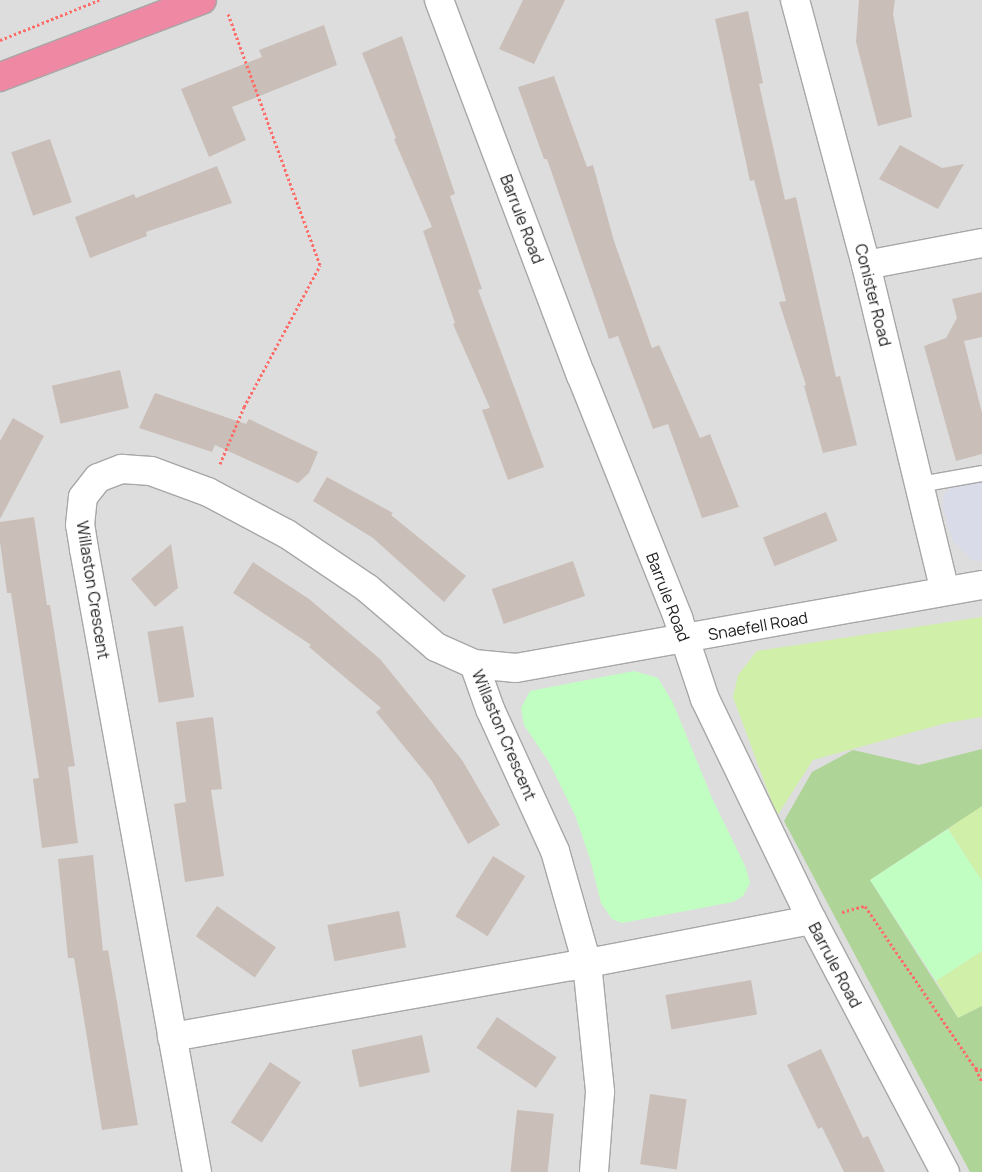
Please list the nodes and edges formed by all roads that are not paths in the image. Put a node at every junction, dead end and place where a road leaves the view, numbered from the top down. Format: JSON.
{"nodes":[{"id":1,"x":202,"y":0,"type":"edge"},
{"id":2,"x":439,"y":0,"type":"edge"},
{"id":3,"x":795,"y":0,"type":"edge"},
{"id":4,"x":0,"y":77,"type":"edge"},
{"id":5,"x":982,"y":243,"type":"edge"},
{"id":6,"x":866,"y":265,"type":"junction"},
{"id":7,"x":982,"y":474,"type":"edge"},
{"id":8,"x":919,"y":484,"type":"junction"},
{"id":9,"x":982,"y":585,"type":"edge"},
{"id":10,"x":945,"y":591,"type":"junction"},
{"id":11,"x":685,"y":639,"type":"junction"},
{"id":12,"x":474,"y":664,"type":"junction"},
{"id":13,"x":812,"y":920,"type":"junction"},
{"id":14,"x":587,"y":964,"type":"junction"},
{"id":15,"x":172,"y":1037,"type":"junction"},
{"id":16,"x":197,"y":1172,"type":"edge"},
{"id":17,"x":594,"y":1172,"type":"edge"},
{"id":18,"x":945,"y":1172,"type":"edge"}],
"edges":[{"from":1,"to":4,"type":"highway"},
{"from":2,"to":11,"type":"street","name":"Barrule Road"},
{"from":3,"to":6,"type":"street","name":"Conister Road"},
{"from":5,"to":6,"type":"street"},
{"from":6,"to":8,"type":"street","name":"Conister Road"},
{"from":7,"to":8,"type":"lane"},
{"from":8,"to":10,"type":"street","name":"Conister Road"},
{"from":9,"to":10,"type":"street","name":"Snaefell Road"},
{"from":10,"to":11,"type":"street","name":"Snaefell Road"},
{"from":11,"to":12,"type":"street","name":"Snaefell Road"},
{"from":11,"to":13,"type":"street","name":"Barrule Road"},
{"from":12,"to":14,"type":"street","name":"Willaston Crescent"},
{"from":12,"to":15,"type":"street","name":"Willaston Crescent"},
{"from":13,"to":14,"type":"street"},
{"from":13,"to":18,"type":"street","name":"Barrule Road"},
{"from":14,"to":15,"type":"street"},
{"from":14,"to":17,"type":"street","name":"Willaston Crescent"},
{"from":15,"to":16,"type":"street","name":"Willaston Crescent"}]}
